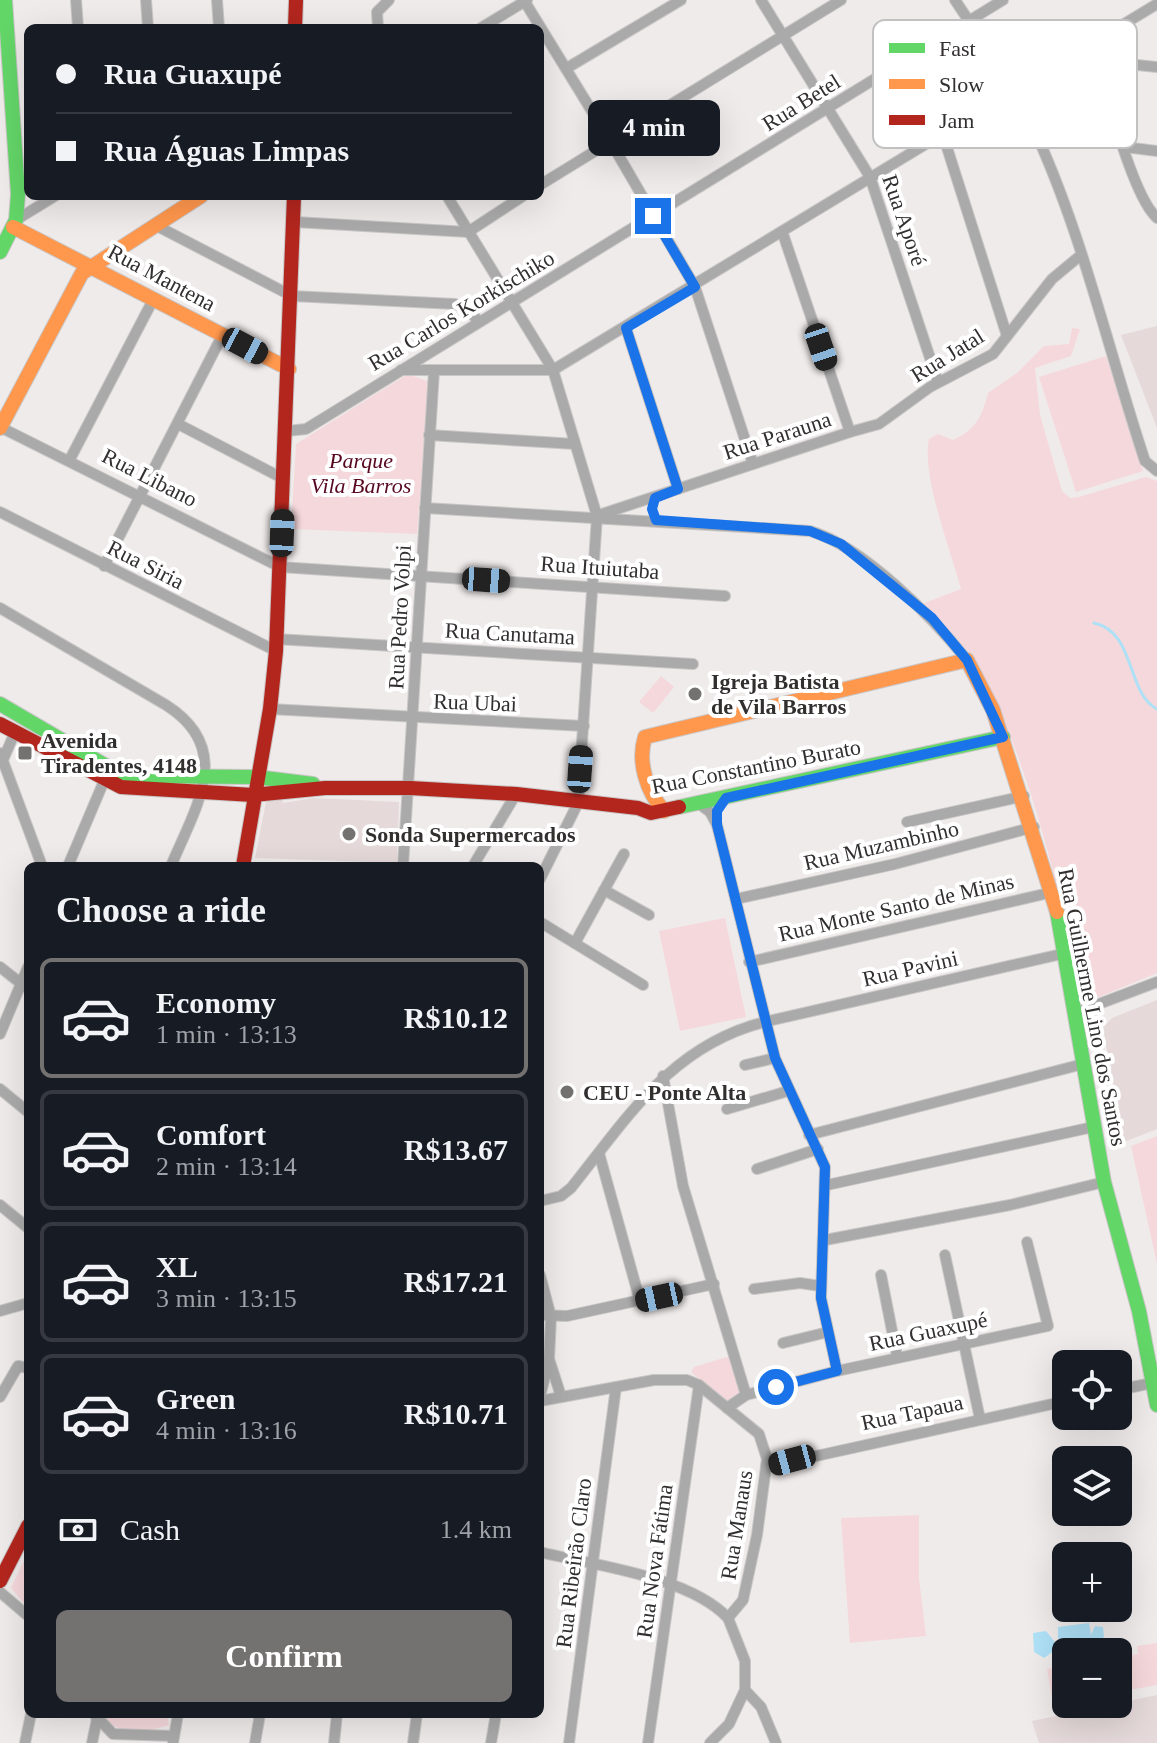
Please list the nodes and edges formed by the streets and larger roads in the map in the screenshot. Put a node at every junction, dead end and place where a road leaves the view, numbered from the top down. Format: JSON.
{"nodes":[{"id":1,"x":5,"y":0,"type":"edge"},
{"id":2,"x":76,"y":0,"type":"edge"},
{"id":3,"x":146,"y":0,"type":"edge"},
{"id":4,"x":217,"y":0,"type":"edge"},
{"id":5,"x":296,"y":0,"type":"edge"},
{"id":6,"x":389,"y":0,"type":"edge"},
{"id":7,"x":681,"y":0,"type":"edge"},
{"id":8,"x":761,"y":0,"type":"edge"},
{"id":9,"x":841,"y":0,"type":"edge"},
{"id":10,"x":955,"y":0,"type":"edge"},
{"id":11,"x":1003,"y":0,"type":"edge"},
{"id":12,"x":526,"y":1,"type":"edge"},
{"id":13,"x":1157,"y":4,"type":"edge"},
{"id":14,"x":968,"y":20,"type":"joint"},
{"id":15,"x":1131,"y":20,"type":"edge"},
{"id":16,"x":78,"y":24,"type":"edge"},
{"id":17,"x":148,"y":24,"type":"edge"},
{"id":18,"x":219,"y":24,"type":"edge"},
{"id":19,"x":295,"y":24,"type":"edge"},
{"id":20,"x":378,"y":24,"type":"edge"},
{"id":21,"x":488,"y":24,"type":"edge"},
{"id":22,"x":540,"y":24,"type":"edge"},
{"id":23,"x":544,"y":30,"type":"edge"},
{"id":24,"x":783,"y":36,"type":"junction"},
{"id":25,"x":1137,"y":65,"type":"edge"},
{"id":26,"x":1157,"y":67,"type":"edge"},
{"id":27,"x":567,"y":68,"type":"junction"},
{"id":28,"x":873,"y":80,"type":"edge"},
{"id":29,"x":828,"y":108,"type":"junction"},
{"id":30,"x":609,"y":139,"type":"junction"},
{"id":31,"x":920,"y":148,"type":"edge"},
{"id":32,"x":947,"y":148,"type":"edge"},
{"id":33,"x":1042,"y":148,"type":"edge"},
{"id":34,"x":1125,"y":148,"type":"edge"},
{"id":35,"x":1133,"y":148,"type":"edge"},
{"id":36,"x":1157,"y":151,"type":"edge"},
{"id":37,"x":870,"y":177,"type":"junction"},
{"id":38,"x":544,"y":182,"type":"edge"},
{"id":39,"x":49,"y":200,"type":"edge"},
{"id":40,"x":195,"y":200,"type":"edge"},
{"id":41,"x":294,"y":200,"type":"edge"},
{"id":42,"x":449,"y":200,"type":"edge"},
{"id":43,"x":517,"y":200,"type":"edge"},
{"id":44,"x":653,"y":216,"type":"junction"},
{"id":45,"x":1157,"y":218,"type":"edge"},
{"id":46,"x":295,"y":222,"type":"junction"},
{"id":47,"x":14,"y":223,"type":"junction"},
{"id":48,"x":155,"y":225,"type":"junction"},
{"id":49,"x":468,"y":232,"type":"junction"},
{"id":50,"x":783,"y":234,"type":"junction"},
{"id":51,"x":0,"y":252,"type":"edge"},
{"id":52,"x":1081,"y":255,"type":"junction"},
{"id":53,"x":90,"y":264,"type":"junction"},
{"id":54,"x":695,"y":287,"type":"junction"},
{"id":55,"x":292,"y":296,"type":"junction"},
{"id":56,"x":154,"y":298,"type":"junction"},
{"id":57,"x":513,"y":302,"type":"junction"},
{"id":58,"x":479,"y":322,"type":"junction"},
{"id":59,"x":626,"y":328,"type":"junction"},
{"id":60,"x":223,"y":334,"type":"junction"},
{"id":61,"x":1007,"y":336,"type":"junction"},
{"id":62,"x":289,"y":369,"type":"junction"},
{"id":63,"x":401,"y":370,"type":"junction"},
{"id":64,"x":553,"y":370,"type":"junction"},
{"id":65,"x":434,"y":371,"type":"junction"},
{"id":66,"x":938,"y":382,"type":"junction"},
{"id":67,"x":178,"y":424,"type":"junction"},
{"id":68,"x":0,"y":427,"type":"edge"},
{"id":69,"x":287,"y":431,"type":"junction"},
{"id":70,"x":850,"y":432,"type":"junction"},
{"id":71,"x":429,"y":435,"type":"junction"},
{"id":72,"x":575,"y":444,"type":"junction"},
{"id":73,"x":69,"y":461,"type":"junction"},
{"id":74,"x":753,"y":464,"type":"junction"},
{"id":75,"x":1157,"y":471,"type":"edge"},
{"id":76,"x":284,"y":479,"type":"junction"},
{"id":77,"x":678,"y":489,"type":"junction"},
{"id":78,"x":140,"y":498,"type":"junction"},
{"id":79,"x":655,"y":498,"type":"junction"},
{"id":80,"x":425,"y":508,"type":"junction"},
{"id":81,"x":0,"y":512,"type":"edge"},
{"id":82,"x":597,"y":516,"type":"junction"},
{"id":83,"x":656,"y":520,"type":"junction"},
{"id":84,"x":104,"y":566,"type":"junction"},
{"id":85,"x":280,"y":567,"type":"junction"},
{"id":86,"x":421,"y":576,"type":"junction"},
{"id":87,"x":594,"y":587,"type":"junction"},
{"id":88,"x":725,"y":596,"type":"dead end"},
{"id":89,"x":0,"y":608,"type":"edge"},
{"id":90,"x":276,"y":645,"type":"junction"},
{"id":91,"x":417,"y":648,"type":"junction"},
{"id":92,"x":589,"y":658,"type":"junction"},
{"id":93,"x":967,"y":660,"type":"junction"},
{"id":94,"x":693,"y":664,"type":"dead end"},
{"id":95,"x":0,"y":704,"type":"edge"},
{"id":96,"x":270,"y":709,"type":"junction"},
{"id":97,"x":414,"y":719,"type":"junction"},
{"id":98,"x":0,"y":724,"type":"edge"},
{"id":99,"x":584,"y":726,"type":"junction"},
{"id":100,"x":15,"y":732,"type":"junction"},
{"id":101,"x":1003,"y":737,"type":"junction"},
{"id":102,"x":2,"y":757,"type":"edge"},
{"id":103,"x":205,"y":777,"type":"junction"},
{"id":104,"x":256,"y":777,"type":"junction"},
{"id":105,"x":104,"y":781,"type":"junction"},
{"id":106,"x":648,"y":783,"type":"junction"},
{"id":107,"x":325,"y":788,"type":"junction"},
{"id":108,"x":410,"y":788,"type":"junction"},
{"id":109,"x":201,"y":792,"type":"junction"},
{"id":110,"x":516,"y":794,"type":"junction"},
{"id":111,"x":253,"y":795,"type":"junction"},
{"id":112,"x":1024,"y":796,"type":"junction"},
{"id":113,"x":726,"y":798,"type":"junction"},
{"id":114,"x":578,"y":803,"type":"junction"},
{"id":115,"x":698,"y":803,"type":"junction"},
{"id":116,"x":638,"y":808,"type":"junction"},
{"id":117,"x":664,"y":811,"type":"junction"},
{"id":118,"x":907,"y":822,"type":"dead end"},
{"id":119,"x":717,"y":825,"type":"junction"},
{"id":120,"x":1034,"y":827,"type":"junction"},
{"id":121,"x":624,"y":854,"type":"dead end"},
{"id":122,"x":41,"y":862,"type":"edge"},
{"id":123,"x":70,"y":862,"type":"edge"},
{"id":124,"x":173,"y":862,"type":"edge"},
{"id":125,"x":244,"y":862,"type":"edge"},
{"id":126,"x":403,"y":862,"type":"edge"},
{"id":127,"x":475,"y":862,"type":"edge"},
{"id":128,"x":544,"y":871,"type":"edge"},
{"id":129,"x":604,"y":890,"type":"junction"},
{"id":130,"x":1053,"y":892,"type":"junction"},
{"id":131,"x":736,"y":899,"type":"junction"},
{"id":132,"x":649,"y":915,"type":"dead end"},
{"id":133,"x":544,"y":924,"type":"edge"},
{"id":134,"x":575,"y":943,"type":"junction"},
{"id":135,"x":1066,"y":953,"type":"junction"},
{"id":136,"x":749,"y":962,"type":"junction"},
{"id":137,"x":0,"y":967,"type":"edge"},
{"id":138,"x":1157,"y":982,"type":"edge"},
{"id":139,"x":24,"y":985,"type":"edge"},
{"id":140,"x":643,"y":985,"type":"dead end"},
{"id":141,"x":24,"y":988,"type":"edge"},
{"id":142,"x":1075,"y":1013,"type":"junction"},
{"id":143,"x":764,"y":1022,"type":"junction"},
{"id":144,"x":0,"y":1034,"type":"edge"},
{"id":145,"x":775,"y":1058,"type":"junction"},
{"id":146,"x":1083,"y":1064,"type":"junction"},
{"id":147,"x":745,"y":1065,"type":"dead end"},
{"id":148,"x":663,"y":1076,"type":"junction"},
{"id":149,"x":0,"y":1089,"type":"edge"},
{"id":150,"x":788,"y":1091,"type":"junction"},
{"id":151,"x":24,"y":1109,"type":"edge"},
{"id":152,"x":727,"y":1109,"type":"dead end"},
{"id":153,"x":1093,"y":1127,"type":"junction"},
{"id":154,"x":809,"y":1135,"type":"junction"},
{"id":155,"x":818,"y":1149,"type":"junction"},
{"id":156,"x":599,"y":1153,"type":"junction"},
{"id":157,"x":757,"y":1169,"type":"dead end"},
{"id":158,"x":1104,"y":1182,"type":"junction"},
{"id":159,"x":827,"y":1185,"type":"junction"},
{"id":160,"x":544,"y":1200,"type":"edge"},
{"id":161,"x":0,"y":1205,"type":"edge"},
{"id":162,"x":24,"y":1225,"type":"edge"},
{"id":163,"x":825,"y":1240,"type":"junction"},
{"id":164,"x":1027,"y":1242,"type":"dead end"},
{"id":165,"x":945,"y":1255,"type":"dead end"},
{"id":166,"x":881,"y":1275,"type":"dead end"},
{"id":167,"x":714,"y":1284,"type":"junction"},
{"id":168,"x":820,"y":1286,"type":"junction"},
{"id":169,"x":754,"y":1289,"type":"dead end"},
{"id":170,"x":640,"y":1301,"type":"junction"},
{"id":171,"x":24,"y":1304,"type":"edge"},
{"id":172,"x":0,"y":1311,"type":"edge"},
{"id":173,"x":546,"y":1316,"type":"edge"},
{"id":174,"x":828,"y":1332,"type":"junction"},
{"id":175,"x":783,"y":1343,"type":"dead end"},
{"id":176,"x":965,"y":1343,"type":"junction"},
{"id":177,"x":897,"y":1356,"type":"junction"},
{"id":178,"x":549,"y":1359,"type":"junction"},
{"id":179,"x":24,"y":1367,"type":"edge"},
{"id":180,"x":837,"y":1371,"type":"junction"},
{"id":181,"x":544,"y":1381,"type":"edge"},
{"id":182,"x":1152,"y":1383,"type":"junction"},
{"id":183,"x":699,"y":1385,"type":"junction"},
{"id":184,"x":616,"y":1387,"type":"junction"},
{"id":185,"x":1132,"y":1387,"type":"edge"},
{"id":186,"x":746,"y":1395,"type":"junction"},
{"id":187,"x":561,"y":1396,"type":"junction"},
{"id":188,"x":0,"y":1397,"type":"edge"},
{"id":189,"x":544,"y":1398,"type":"edge"},
{"id":190,"x":1052,"y":1404,"type":"edge"},
{"id":191,"x":1157,"y":1405,"type":"edge"},
{"id":192,"x":727,"y":1408,"type":"junction"},
{"id":193,"x":980,"y":1419,"type":"junction"},
{"id":194,"x":766,"y":1467,"type":"junction"},
{"id":195,"x":24,"y":1534,"type":"edge"},
{"id":196,"x":544,"y":1553,"type":"edge"},
{"id":197,"x":593,"y":1565,"type":"junction"},
{"id":198,"x":0,"y":1582,"type":"edge"},
{"id":199,"x":671,"y":1585,"type":"junction"},
{"id":200,"x":24,"y":1611,"type":"edge"},
{"id":201,"x":728,"y":1618,"type":"junction"},
{"id":202,"x":745,"y":1690,"type":"junction"},
{"id":203,"x":30,"y":1718,"type":"edge"},
{"id":204,"x":96,"y":1718,"type":"edge"},
{"id":205,"x":98,"y":1718,"type":"edge"},
{"id":206,"x":259,"y":1718,"type":"edge"},
{"id":207,"x":337,"y":1718,"type":"edge"},
{"id":208,"x":416,"y":1718,"type":"edge"},
{"id":209,"x":495,"y":1718,"type":"edge"},
{"id":210,"x":174,"y":1735,"type":"edge"},
{"id":211,"x":25,"y":1743,"type":"edge"},
{"id":212,"x":92,"y":1743,"type":"edge"},
{"id":213,"x":255,"y":1743,"type":"edge"},
{"id":214,"x":334,"y":1743,"type":"edge"},
{"id":215,"x":413,"y":1743,"type":"edge"},
{"id":216,"x":491,"y":1743,"type":"edge"},
{"id":217,"x":569,"y":1743,"type":"edge"},
{"id":218,"x":648,"y":1743,"type":"edge"},
{"id":219,"x":710,"y":1743,"type":"edge"},
{"id":220,"x":776,"y":1743,"type":"edge"}],
"edges":[{"from":1,"to":47,"type":"street"},
{"from":2,"to":16,"type":"street"},
{"from":3,"to":17,"type":"street"},
{"from":4,"to":18,"type":"street"},
{"from":5,"to":19,"type":"street"},
{"from":6,"to":20,"type":"street"},
{"from":7,"to":27,"type":"street"},
{"from":8,"to":24,"type":"street","name":"Rua Aporé"},
{"from":9,"to":24,"type":"street"},
{"from":10,"to":14,"type":"street"},
{"from":11,"to":14,"type":"street","name":"Rua Betel"},
{"from":12,"to":21,"type":"street"},
{"from":12,"to":22,"type":"street"},
{"from":13,"to":15,"type":"street"},
{"from":23,"to":27,"type":"street"},
{"from":24,"to":29,"type":"street","name":"Rua Aporé"},
{"from":24,"to":30,"type":"street"},
{"from":25,"to":26,"type":"street"},
{"from":27,"to":30,"type":"street"},
{"from":28,"to":29,"type":"street","name":"Rua Betel"},
{"from":29,"to":37,"type":"street","name":"Rua Aporé"},
{"from":29,"to":44,"type":"street","name":"Rua Betel"},
{"from":30,"to":38,"type":"street"},
{"from":30,"to":44,"type":"street"},
{"from":31,"to":37,"type":"street"},
{"from":32,"to":61,"type":"street"},
{"from":33,"to":52,"type":"street"},
{"from":34,"to":45,"type":"street"},
{"from":35,"to":36,"type":"street"},
{"from":37,"to":50,"type":"street"},
{"from":37,"to":66,"type":"street","name":"Rua Aporé"},
{"from":39,"to":47,"type":"street"},
{"from":40,"to":48,"type":"street"},
{"from":41,"to":46,"type":"street"},
{"from":42,"to":49,"type":"street"},
{"from":43,"to":49,"type":"street"},
{"from":44,"to":54,"type":"street"},
{"from":44,"to":57,"type":"street","name":"Rua Carlos Korkischiko"},
{"from":46,"to":49,"type":"street"},
{"from":46,"to":55,"type":"street"},
{"from":47,"to":51,"type":"street"},
{"from":47,"to":53,"type":"street","name":"Rua Mantena"},
{"from":48,"to":53,"type":"street"},
{"from":48,"to":55,"type":"street"},
{"from":49,"to":57,"type":"street"},
{"from":50,"to":54,"type":"street"},
{"from":50,"to":70,"type":"street","name":"Rua Parauna"},
{"from":52,"to":61,"type":"street","name":"Rua Jatal"},
{"from":52,"to":75,"type":"street"},
{"from":53,"to":56,"type":"street","name":"Rua Mantena"},
{"from":53,"to":68,"type":"street"},
{"from":54,"to":59,"type":"street"},
{"from":54,"to":74,"type":"street"},
{"from":55,"to":58,"type":"street"},
{"from":55,"to":62,"type":"street"},
{"from":56,"to":60,"type":"street","name":"Rua Mantena"},
{"from":56,"to":73,"type":"street"},
{"from":57,"to":58,"type":"street","name":"Rua Carlos Korkischiko"},
{"from":57,"to":64,"type":"street"},
{"from":58,"to":63,"type":"street","name":"Rua Carlos Korkischiko"},
{"from":59,"to":64,"type":"street"},
{"from":59,"to":77,"type":"street"},
{"from":60,"to":62,"type":"street","name":"Rua Mantena"},
{"from":60,"to":67,"type":"street"},
{"from":61,"to":66,"type":"street","name":"Rua Jatal"},
{"from":62,"to":69,"type":"street"},
{"from":63,"to":65,"type":"street"},
{"from":63,"to":69,"type":"street","name":"Rua Carlos Korkischiko"},
{"from":64,"to":65,"type":"street"},
{"from":64,"to":72,"type":"street"},
{"from":65,"to":71,"type":"street","name":"Rua Pedro Volpi"},
{"from":66,"to":70,"type":"street","name":"Rua Jatal"},
{"from":67,"to":76,"type":"street"},
{"from":67,"to":78,"type":"street"},
{"from":68,"to":73,"type":"street","name":"Rua Libano"},
{"from":69,"to":76,"type":"street"},
{"from":70,"to":74,"type":"street","name":"Rua Parauna"},
{"from":71,"to":72,"type":"street"},
{"from":71,"to":80,"type":"street","name":"Rua Pedro Volpi"},
{"from":72,"to":82,"type":"street"},
{"from":73,"to":78,"type":"street","name":"Rua Libano"},
{"from":74,"to":77,"type":"street","name":"Rua Parauna"},
{"from":76,"to":85,"type":"street"},
{"from":77,"to":79,"type":"street","name":"Rua Parauna"},
{"from":78,"to":84,"type":"street"},
{"from":78,"to":85,"type":"street","name":"Rua Libano"},
{"from":79,"to":82,"type":"street","name":"Rua Parauna"},
{"from":79,"to":83,"type":"street"},
{"from":80,"to":82,"type":"street","name":"Rua Guilherme Lino dos Santos"},
{"from":80,"to":86,"type":"street","name":"Rua Pedro Volpi"},
{"from":81,"to":84,"type":"street","name":"Rua Siria"},
{"from":82,"to":83,"type":"street","name":"Rua Guilherme Lino dos Santos"},
{"from":82,"to":87,"type":"street"},
{"from":83,"to":93,"type":"street","name":"Rua Guilherme Lino dos Santos"},
{"from":84,"to":90,"type":"street","name":"Rua Siria"},
{"from":85,"to":86,"type":"street","name":"Rua Ituiutaba"},
{"from":85,"to":90,"type":"street"},
{"from":86,"to":87,"type":"street","name":"Rua Ituiutaba"},
{"from":86,"to":91,"type":"street","name":"Rua Pedro Volpi"},
{"from":87,"to":88,"type":"street","name":"Rua Ituiutaba"},
{"from":87,"to":92,"type":"street"},
{"from":89,"to":103,"type":"street"},
{"from":90,"to":91,"type":"street","name":"Rua Canutama"},
{"from":90,"to":96,"type":"street"},
{"from":91,"to":92,"type":"street","name":"Rua Canutama"},
{"from":91,"to":97,"type":"street","name":"Rua Pedro Volpi"},
{"from":92,"to":94,"type":"street","name":"Rua Canutama"},
{"from":92,"to":99,"type":"street"},
{"from":93,"to":101,"type":"street","name":"Rua Guilherme Lino dos Santos"},
{"from":93,"to":106,"type":"street"},
{"from":95,"to":103,"type":"street","name":"Rua Constantino Burato"},
{"from":96,"to":97,"type":"street","name":"Rua Ubai"},
{"from":96,"to":104,"type":"street"},
{"from":97,"to":99,"type":"street","name":"Rua Ubai"},
{"from":97,"to":108,"type":"street","name":"Rua Pedro Volpi"},
{"from":98,"to":100,"type":"street","name":"Rua Constantino Burato"},
{"from":99,"to":114,"type":"street"},
{"from":100,"to":102,"type":"street"},
{"from":100,"to":105,"type":"street","name":"Rua Constantino Burato"},
{"from":101,"to":112,"type":"street","name":"Rua Guilherme Lino dos Santos"},
{"from":101,"to":113,"type":"street","name":"Rua Constantino Burato"},
{"from":102,"to":122,"type":"street"},
{"from":103,"to":104,"type":"street","name":"Rua Constantino Burato"},
{"from":103,"to":109,"type":"street"},
{"from":104,"to":107,"type":"street","name":"Rua Constantino Burato"},
{"from":104,"to":111,"type":"street"},
{"from":105,"to":109,"type":"street","name":"Rua Constantino Burato"},
{"from":105,"to":123,"type":"street"},
{"from":106,"to":116,"type":"street"},
{"from":106,"to":117,"type":"street"},
{"from":107,"to":108,"type":"street","name":"Rua Constantino Burato"},
{"from":107,"to":111,"type":"street","name":"Rua Constantino Burato"},
{"from":108,"to":110,"type":"street","name":"Rua Constantino Burato"},
{"from":108,"to":126,"type":"street","name":"Rua Pedro Volpi"},
{"from":109,"to":111,"type":"street","name":"Rua Constantino Burato"},
{"from":109,"to":124,"type":"street"},
{"from":110,"to":114,"type":"street","name":"Rua Constantino Burato"},
{"from":110,"to":127,"type":"street"},
{"from":111,"to":125,"type":"street"},
{"from":112,"to":118,"type":"street"},
{"from":112,"to":120,"type":"street","name":"Rua Guilherme Lino dos Santos"},
{"from":113,"to":115,"type":"street","name":"Rua Constantino Burato"},
{"from":113,"to":119,"type":"street"},
{"from":114,"to":116,"type":"street","name":"Rua Constantino Burato"},
{"from":114,"to":128,"type":"street"},
{"from":115,"to":117,"type":"street","name":"Rua Constantino Burato"},
{"from":115,"to":119,"type":"street"},
{"from":116,"to":117,"type":"street","name":"Rua Constantino Burato"},
{"from":119,"to":131,"type":"street"},
{"from":120,"to":130,"type":"street","name":"Rua Guilherme Lino dos Santos"},
{"from":120,"to":131,"type":"street","name":"Rua Muzambinho"},
{"from":121,"to":129,"type":"street"},
{"from":129,"to":132,"type":"street"},
{"from":129,"to":134,"type":"street"},
{"from":130,"to":135,"type":"street","name":"Rua Guilherme Lino dos Santos"},
{"from":130,"to":136,"type":"street","name":"Rua Monte Santo de Minas"},
{"from":131,"to":136,"type":"street"},
{"from":133,"to":134,"type":"street"},
{"from":134,"to":140,"type":"street"},
{"from":135,"to":142,"type":"street","name":"Rua Guilherme Lino dos Santos"},
{"from":135,"to":143,"type":"street","name":"Rua Pavini"},
{"from":136,"to":143,"type":"street"},
{"from":137,"to":139,"type":"street"},
{"from":138,"to":142,"type":"street"},
{"from":141,"to":144,"type":"street"},
{"from":142,"to":146,"type":"street","name":"Rua Guilherme Lino dos Santos"},
{"from":143,"to":145,"type":"street"},
{"from":143,"to":148,"type":"street","name":"Rua Pavini"},
{"from":145,"to":147,"type":"street"},
{"from":145,"to":150,"type":"street"},
{"from":146,"to":153,"type":"street","name":"Rua Guilherme Lino dos Santos"},
{"from":146,"to":154,"type":"street"},
{"from":148,"to":156,"type":"street","name":"Rua Pavini"},
{"from":148,"to":167,"type":"street"},
{"from":149,"to":151,"type":"street"},
{"from":150,"to":152,"type":"street"},
{"from":150,"to":154,"type":"street"},
{"from":153,"to":158,"type":"street","name":"Rua Guilherme Lino dos Santos"},
{"from":153,"to":159,"type":"street"},
{"from":154,"to":155,"type":"street"},
{"from":155,"to":157,"type":"street"},
{"from":155,"to":159,"type":"street"},
{"from":156,"to":160,"type":"street","name":"Rua Pavini"},
{"from":156,"to":170,"type":"street"},
{"from":158,"to":163,"type":"street"},
{"from":158,"to":182,"type":"street","name":"Rua Guilherme Lino dos Santos"},
{"from":159,"to":163,"type":"street"},
{"from":161,"to":162,"type":"street"},
{"from":163,"to":168,"type":"street"},
{"from":164,"to":176,"type":"street","name":"Rua Guaxupé"},
{"from":165,"to":176,"type":"street"},
{"from":166,"to":177,"type":"street"},
{"from":167,"to":170,"type":"street"},
{"from":167,"to":186,"type":"street"},
{"from":168,"to":169,"type":"street"},
{"from":168,"to":174,"type":"street"},
{"from":170,"to":173,"type":"street"},
{"from":171,"to":172,"type":"street"},
{"from":173,"to":178,"type":"street"},
{"from":174,"to":175,"type":"street"},
{"from":174,"to":180,"type":"street"},
{"from":176,"to":177,"type":"street","name":"Rua Guaxupé"},
{"from":176,"to":193,"type":"street"},
{"from":177,"to":180,"type":"street","name":"Rua Guaxupé"},
{"from":178,"to":181,"type":"street"},
{"from":178,"to":187,"type":"street"},
{"from":179,"to":188,"type":"street"},
{"from":180,"to":186,"type":"street","name":"Rua Guaxupé"},
{"from":182,"to":185,"type":"street"},
{"from":182,"to":191,"type":"street","name":"Rua Guilherme Lino dos Santos"},
{"from":183,"to":184,"type":"street"},
{"from":183,"to":192,"type":"street","name":"Rua Manaus"},
{"from":183,"to":199,"type":"street","name":"Rua Nova Fátima"},
{"from":184,"to":187,"type":"street"},
{"from":184,"to":197,"type":"street","name":"Rua Ribeirão Claro"},
{"from":186,"to":192,"type":"street","name":"Rua Guaxupé"},
{"from":187,"to":189,"type":"street"},
{"from":190,"to":193,"type":"street","name":"Rua Tapaua"},
{"from":192,"to":194,"type":"street","name":"Rua Manaus"},
{"from":193,"to":194,"type":"street","name":"Rua Tapaua"},
{"from":194,"to":201,"type":"street","name":"Rua Manaus"},
{"from":195,"to":198,"type":"street"},
{"from":196,"to":197,"type":"street"},
{"from":197,"to":199,"type":"street"},
{"from":197,"to":217,"type":"street","name":"Rua Ribeirão Claro"},
{"from":198,"to":200,"type":"street"},
{"from":199,"to":201,"type":"street"},
{"from":199,"to":218,"type":"street","name":"Rua Nova Fátima"},
{"from":201,"to":202,"type":"street"},
{"from":202,"to":219,"type":"street"},
{"from":202,"to":220,"type":"street"},
{"from":203,"to":211,"type":"street"},
{"from":204,"to":212,"type":"street"},
{"from":205,"to":210,"type":"street"},
{"from":206,"to":213,"type":"street"},
{"from":207,"to":214,"type":"street"},
{"from":208,"to":215,"type":"street"},
{"from":209,"to":216,"type":"street"}]}
